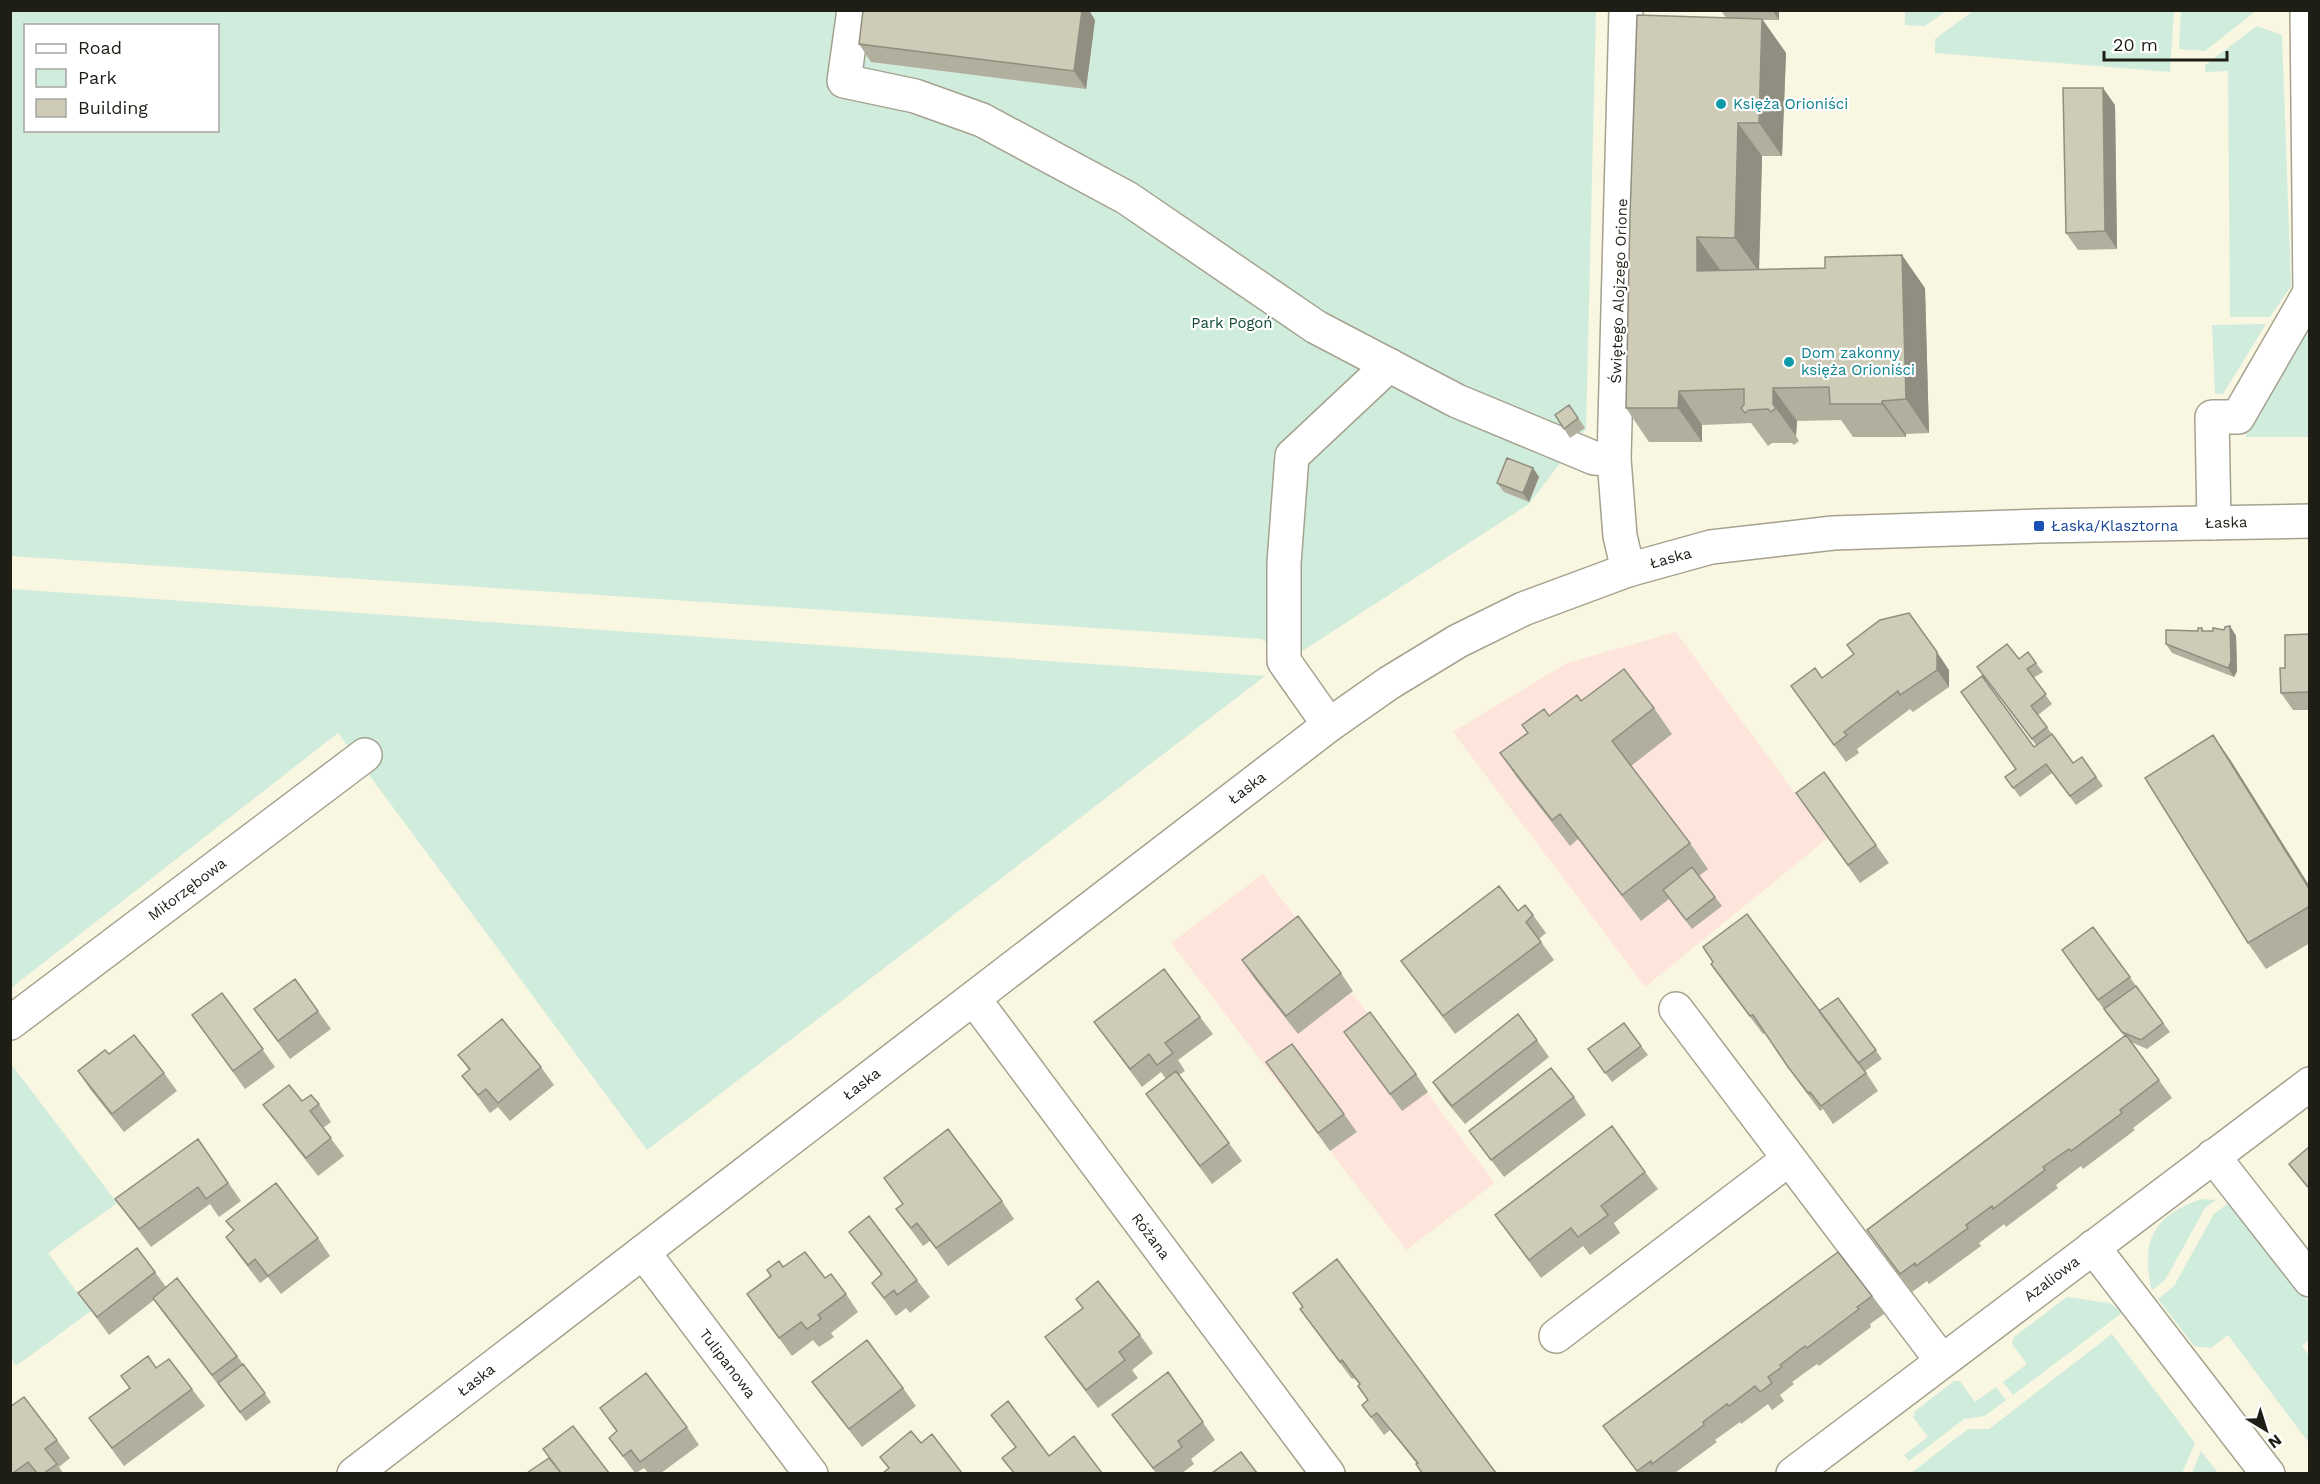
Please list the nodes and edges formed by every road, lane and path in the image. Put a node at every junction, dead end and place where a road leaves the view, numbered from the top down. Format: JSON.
{"nodes":[{"id":1,"x":854,"y":10,"type":"edge"},
{"id":2,"x":1626,"y":10,"type":"edge"},
{"id":3,"x":2307,"y":10,"type":"edge"},
{"id":4,"x":2309,"y":294,"type":"edge"},
{"id":5,"x":1389,"y":366,"type":"junction"},
{"id":6,"x":1614,"y":459,"type":"junction"},
{"id":7,"x":2310,"y":521,"type":"edge"},
{"id":8,"x":2214,"y":523,"type":"junction"},
{"id":9,"x":1628,"y":570,"type":"junction"},
{"id":10,"x":1329,"y":724,"type":"junction"},
{"id":11,"x":365,"y":755,"type":"dead end"},
{"id":12,"x":974,"y":999,"type":"junction"},
{"id":13,"x":1676,"y":1009,"type":"dead end"},
{"id":14,"x":10,"y":1023,"type":"edge"},
{"id":15,"x":2310,"y":1084,"type":"edge"},
{"id":16,"x":2213,"y":1156,"type":"junction"},
{"id":17,"x":1789,"y":1159,"type":"junction"},
{"id":18,"x":2093,"y":1247,"type":"junction"},
{"id":19,"x":644,"y":1252,"type":"junction"},
{"id":20,"x":2310,"y":1280,"type":"edge"},
{"id":21,"x":1556,"y":1336,"type":"dead end"},
{"id":22,"x":1942,"y":1361,"type":"junction"},
{"id":23,"x":354,"y":1473,"type":"edge"},
{"id":24,"x":811,"y":1473,"type":"edge"},
{"id":25,"x":1328,"y":1473,"type":"edge"},
{"id":26,"x":1793,"y":1473,"type":"edge"},
{"id":27,"x":2268,"y":1473,"type":"edge"}],
"edges":[{"from":1,"to":5,"type":"street"},
{"from":2,"to":6,"type":"street","name":"Świętego Alojzego Orione"},
{"from":3,"to":4,"type":"street"},
{"from":4,"to":8,"type":"street"},
{"from":5,"to":6,"type":"street"},
{"from":5,"to":10,"type":"street"},
{"from":6,"to":9,"type":"street","name":"Świętego Alojzego Orione"},
{"from":7,"to":8,"type":"street","name":"Łaska"},
{"from":8,"to":9,"type":"street","name":"Łaska"},
{"from":9,"to":10,"type":"street","name":"Łaska"},
{"from":10,"to":12,"type":"street","name":"Łaska"},
{"from":11,"to":14,"type":"street","name":"Miłorzębowa"},
{"from":12,"to":19,"type":"street","name":"Łaska"},
{"from":12,"to":25,"type":"street","name":"Różana"},
{"from":13,"to":17,"type":"street"},
{"from":15,"to":16,"type":"street","name":"Azaliowa"},
{"from":16,"to":18,"type":"street","name":"Azaliowa"},
{"from":16,"to":20,"type":"street"},
{"from":17,"to":21,"type":"street"},
{"from":17,"to":22,"type":"street"},
{"from":18,"to":22,"type":"street","name":"Azaliowa"},
{"from":18,"to":27,"type":"street"},
{"from":19,"to":23,"type":"street","name":"Łaska"},
{"from":19,"to":24,"type":"street","name":"Tulipanowa"},
{"from":22,"to":26,"type":"street","name":"Azaliowa"}]}
